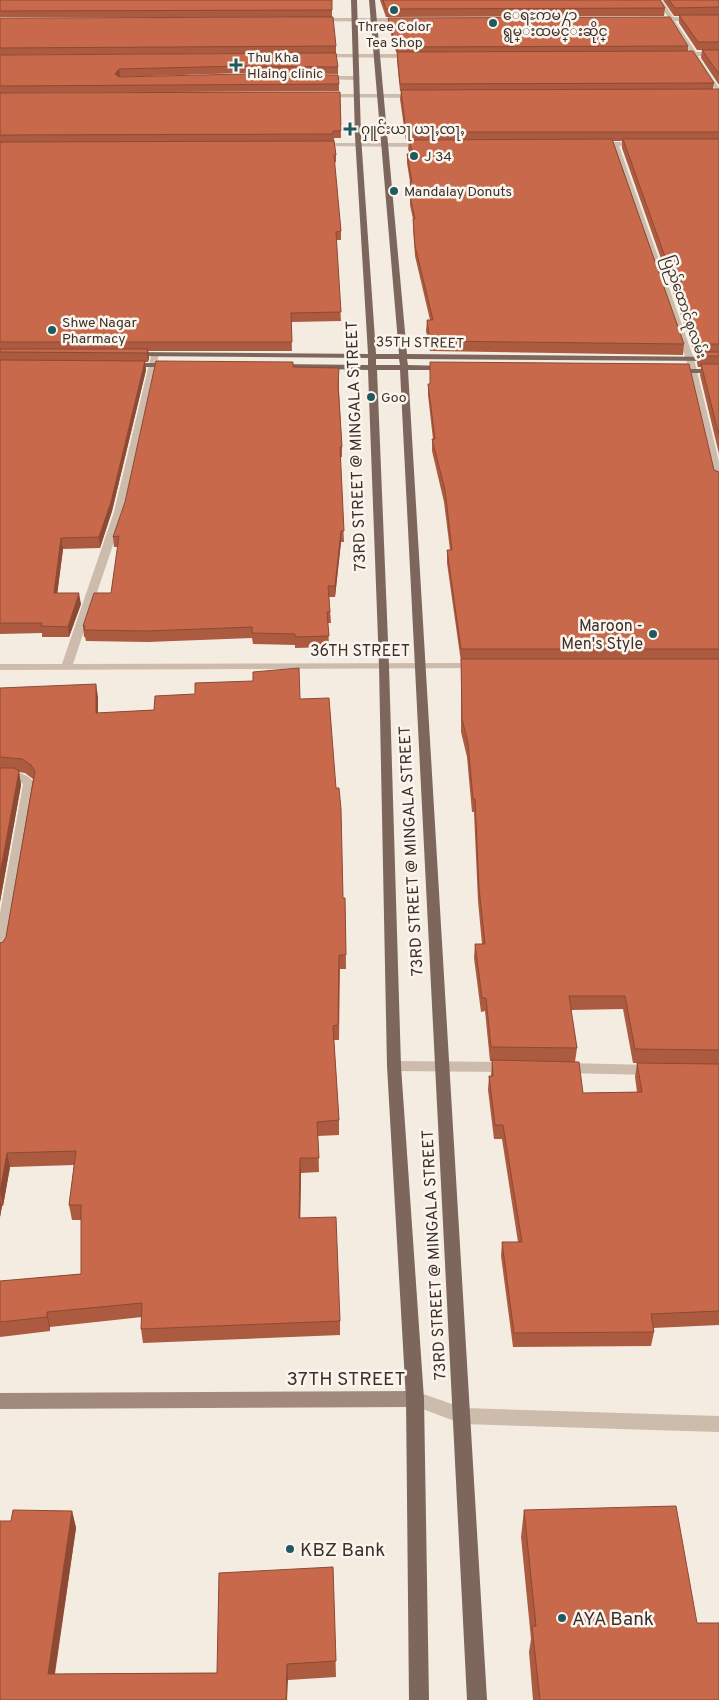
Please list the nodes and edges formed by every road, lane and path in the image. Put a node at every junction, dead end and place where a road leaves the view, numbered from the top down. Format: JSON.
{"nodes":[{"id":1,"x":354,"y":0,"type":"edge"},
{"id":2,"x":372,"y":0,"type":"edge"},
{"id":3,"x":659,"y":0,"type":"edge"},
{"id":4,"x":644,"y":19,"type":"edge"},
{"id":5,"x":673,"y":19,"type":"junction"},
{"id":6,"x":719,"y":19,"type":"edge"},
{"id":7,"x":306,"y":20,"type":"edge"},
{"id":8,"x":355,"y":20,"type":"junction"},
{"id":9,"x":375,"y":20,"type":"junction"},
{"id":10,"x":415,"y":20,"type":"edge"},
{"id":11,"x":676,"y":54,"type":"edge"},
{"id":12,"x":696,"y":54,"type":"junction"},
{"id":13,"x":719,"y":54,"type":"edge"},
{"id":14,"x":318,"y":56,"type":"edge"},
{"id":15,"x":357,"y":56,"type":"junction"},
{"id":16,"x":377,"y":56,"type":"junction"},
{"id":17,"x":417,"y":56,"type":"edge"},
{"id":18,"x":319,"y":78,"type":"edge"},
{"id":19,"x":357,"y":78,"type":"junction"},
{"id":20,"x":719,"y":93,"type":"edge"},
{"id":21,"x":709,"y":94,"type":"edge"},
{"id":22,"x":318,"y":96,"type":"edge"},
{"id":23,"x":358,"y":96,"type":"junction"},
{"id":24,"x":382,"y":96,"type":"junction"},
{"id":25,"x":421,"y":96,"type":"edge"},
{"id":26,"x":432,"y":144,"type":"edge"},
{"id":27,"x":596,"y":144,"type":"edge"},
{"id":28,"x":615,"y":144,"type":"junction"},
{"id":29,"x":644,"y":144,"type":"edge"},
{"id":30,"x":309,"y":145,"type":"edge"},
{"id":31,"x":359,"y":145,"type":"junction"},
{"id":32,"x":384,"y":145,"type":"junction"},
{"id":33,"x":126,"y":354,"type":"edge"},
{"id":34,"x":155,"y":354,"type":"junction"},
{"id":35,"x":372,"y":355,"type":"junction"},
{"id":36,"x":403,"y":355,"type":"junction"},
{"id":37,"x":690,"y":359,"type":"junction"},
{"id":38,"x":719,"y":359,"type":"edge"},
{"id":39,"x":123,"y":365,"type":"edge"},
{"id":40,"x":152,"y":365,"type":"junction"},
{"id":41,"x":180,"y":365,"type":"edge"},
{"id":42,"x":267,"y":366,"type":"edge"},
{"id":43,"x":373,"y":367,"type":"junction"},
{"id":44,"x":404,"y":367,"type":"junction"},
{"id":45,"x":454,"y":368,"type":"edge"},
{"id":46,"x":663,"y":370,"type":"edge"},
{"id":47,"x":693,"y":371,"type":"junction"},
{"id":48,"x":719,"y":371,"type":"edge"},
{"id":49,"x":719,"y":481,"type":"edge"},
{"id":50,"x":384,"y":666,"type":"junction"},
{"id":51,"x":421,"y":666,"type":"junction"},
{"id":52,"x":490,"y":666,"type":"edge"},
{"id":53,"x":0,"y":667,"type":"edge"},
{"id":54,"x":66,"y":667,"type":"junction"},
{"id":55,"x":0,"y":776,"type":"edge"},
{"id":56,"x":0,"y":951,"type":"edge"},
{"id":57,"x":394,"y":1066,"type":"junction"},
{"id":58,"x":442,"y":1066,"type":"junction"},
{"id":59,"x":521,"y":1067,"type":"edge"},
{"id":60,"x":550,"y":1068,"type":"edge"},
{"id":61,"x":670,"y":1070,"type":"edge"},
{"id":62,"x":415,"y":1399,"type":"junction"},
{"id":63,"x":0,"y":1401,"type":"edge"},
{"id":64,"x":463,"y":1416,"type":"junction"},
{"id":65,"x":719,"y":1424,"type":"edge"},
{"id":66,"x":419,"y":1700,"type":"edge"},
{"id":67,"x":477,"y":1700,"type":"edge"}],
"edges":[{"from":1,"to":8,"type":"main road","name":"73RD STREET @ MINGALA STREET"},
{"from":2,"to":9,"type":"main road","name":"73RD STREET @ MINGALA STREET"},
{"from":3,"to":5,"type":"street"},
{"from":4,"to":5,"type":"street"},
{"from":5,"to":6,"type":"street"},
{"from":5,"to":12,"type":"street"},
{"from":7,"to":8,"type":"street"},
{"from":8,"to":9,"type":"street"},
{"from":8,"to":15,"type":"main road","name":"73RD STREET @ MINGALA STREET"},
{"from":9,"to":10,"type":"street"},
{"from":9,"to":16,"type":"main road","name":"73RD STREET @ MINGALA STREET"},
{"from":11,"to":12,"type":"street"},
{"from":12,"to":13,"type":"street"},
{"from":12,"to":20,"type":"street"},
{"from":14,"to":15,"type":"street"},
{"from":15,"to":16,"type":"street"},
{"from":15,"to":19,"type":"main road","name":"73RD STREET @ MINGALA STREET"},
{"from":16,"to":17,"type":"street"},
{"from":16,"to":24,"type":"main road","name":"73RD STREET @ MINGALA STREET"},
{"from":18,"to":19,"type":"street"},
{"from":19,"to":23,"type":"main road","name":"73RD STREET @ MINGALA STREET"},
{"from":20,"to":21,"type":"street"},
{"from":22,"to":23,"type":"street"},
{"from":23,"to":24,"type":"street"},
{"from":23,"to":31,"type":"main road","name":"73RD STREET @ MINGALA STREET"},
{"from":24,"to":25,"type":"street"},
{"from":24,"to":32,"type":"main road","name":"73RD STREET @ MINGALA STREET"},
{"from":26,"to":32,"type":"street"},
{"from":27,"to":28,"type":"street"},
{"from":28,"to":29,"type":"street"},
{"from":28,"to":37,"type":"street","name":"ပြည်ထောင်စုလမ်း"},
{"from":30,"to":31,"type":"street"},
{"from":31,"to":32,"type":"street"},
{"from":31,"to":35,"type":"main road","name":"73RD STREET @ MINGALA STREET"},
{"from":32,"to":36,"type":"main road","name":"73RD STREET @ MINGALA STREET"},
{"from":33,"to":34,"type":"main road","name":"35TH STREET"},
{"from":34,"to":35,"type":"main road","name":"35TH STREET"},
{"from":34,"to":40,"type":"street"},
{"from":35,"to":36,"type":"main road","name":"35TH STREET"},
{"from":35,"to":43,"type":"main road","name":"73RD STREET @ MINGALA STREET"},
{"from":36,"to":37,"type":"main road","name":"35TH STREET"},
{"from":36,"to":44,"type":"main road","name":"73RD STREET @ MINGALA STREET"},
{"from":37,"to":38,"type":"main road","name":"35TH STREET"},
{"from":37,"to":47,"type":"street","name":"ပြည်ထောင်စုလမ်း"},
{"from":39,"to":40,"type":"main road"},
{"from":40,"to":41,"type":"main road"},
{"from":40,"to":54,"type":"street"},
{"from":42,"to":43,"type":"main road","name":"35TH STREET"},
{"from":43,"to":44,"type":"main road","name":"35TH STREET"},
{"from":43,"to":50,"type":"main road","name":"73RD STREET @ MINGALA STREET"},
{"from":44,"to":45,"type":"main road","name":"35TH STREET"},
{"from":44,"to":51,"type":"main road","name":"73RD STREET @ MINGALA STREET"},
{"from":46,"to":47,"type":"main road"},
{"from":47,"to":48,"type":"main road"},
{"from":47,"to":49,"type":"street","name":"ပြည်ထောင်စုလမ်း"},
{"from":50,"to":51,"type":"street","name":"36TH STREET"},
{"from":50,"to":54,"type":"street","name":"36TH STREET"},
{"from":50,"to":57,"type":"main road","name":"73RD STREET @ MINGALA STREET"},
{"from":51,"to":52,"type":"street","name":"36TH STREET"},
{"from":51,"to":58,"type":"main road","name":"73RD STREET @ MINGALA STREET"},
{"from":53,"to":54,"type":"street","name":"36TH STREET"},
{"from":55,"to":56,"type":"street"},
{"from":57,"to":58,"type":"street"},
{"from":57,"to":62,"type":"main road","name":"73RD STREET @ MINGALA STREET"},
{"from":58,"to":59,"type":"street"},
{"from":58,"to":64,"type":"main road","name":"73RD STREET @ MINGALA STREET"},
{"from":60,"to":61,"type":"street"},
{"from":62,"to":63,"type":"street","name":"37TH STREET"},
{"from":62,"to":64,"type":"street","name":"37TH STREET"},
{"from":62,"to":66,"type":"main road","name":"73RD STREET @ MINGALA STREET"},
{"from":64,"to":65,"type":"street","name":"37TH STREET"},
{"from":64,"to":67,"type":"main road","name":"73RD STREET @ MINGALA STREET"}]}
